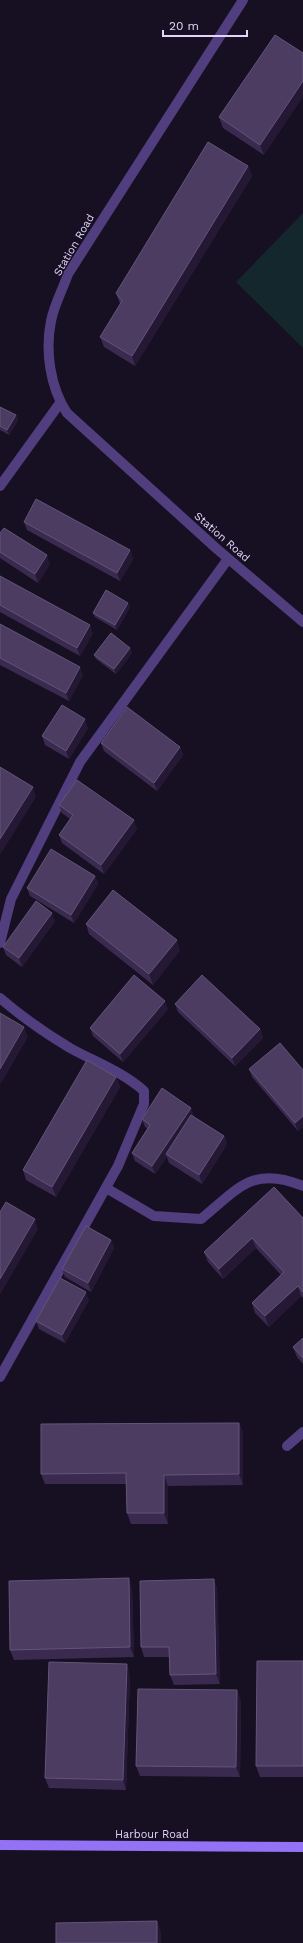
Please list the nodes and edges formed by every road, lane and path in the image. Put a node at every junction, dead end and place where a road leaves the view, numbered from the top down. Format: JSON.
{"nodes":[{"id":1,"x":242,"y":0,"type":"edge"},
{"id":2,"x":60,"y":403,"type":"junction"},
{"id":3,"x":0,"y":486,"type":"edge"},
{"id":4,"x":228,"y":559,"type":"junction"},
{"id":5,"x":303,"y":622,"type":"edge"},
{"id":6,"x":0,"y":943,"type":"edge"},
{"id":7,"x":0,"y":998,"type":"edge"},
{"id":8,"x":303,"y":1186,"type":"edge"},
{"id":9,"x":106,"y":1188,"type":"junction"},
{"id":10,"x":0,"y":1377,"type":"edge"},
{"id":11,"x":303,"y":1432,"type":"edge"},
{"id":12,"x":287,"y":1446,"type":"dead end"},
{"id":13,"x":0,"y":1845,"type":"edge"},
{"id":14,"x":303,"y":1847,"type":"edge"}],
"edges":[{"from":1,"to":2,"type":"street","name":"Station Road"},
{"from":2,"to":3,"type":"street"},
{"from":2,"to":4,"type":"street","name":"Station Road"},
{"from":4,"to":5,"type":"street","name":"Station Road"},
{"from":4,"to":6,"type":"street"},
{"from":7,"to":9,"type":"street"},
{"from":8,"to":9,"type":"street"},
{"from":9,"to":10,"type":"street"},
{"from":11,"to":12,"type":"street"},
{"from":13,"to":14,"type":"street","name":"Harbour Road"}]}
